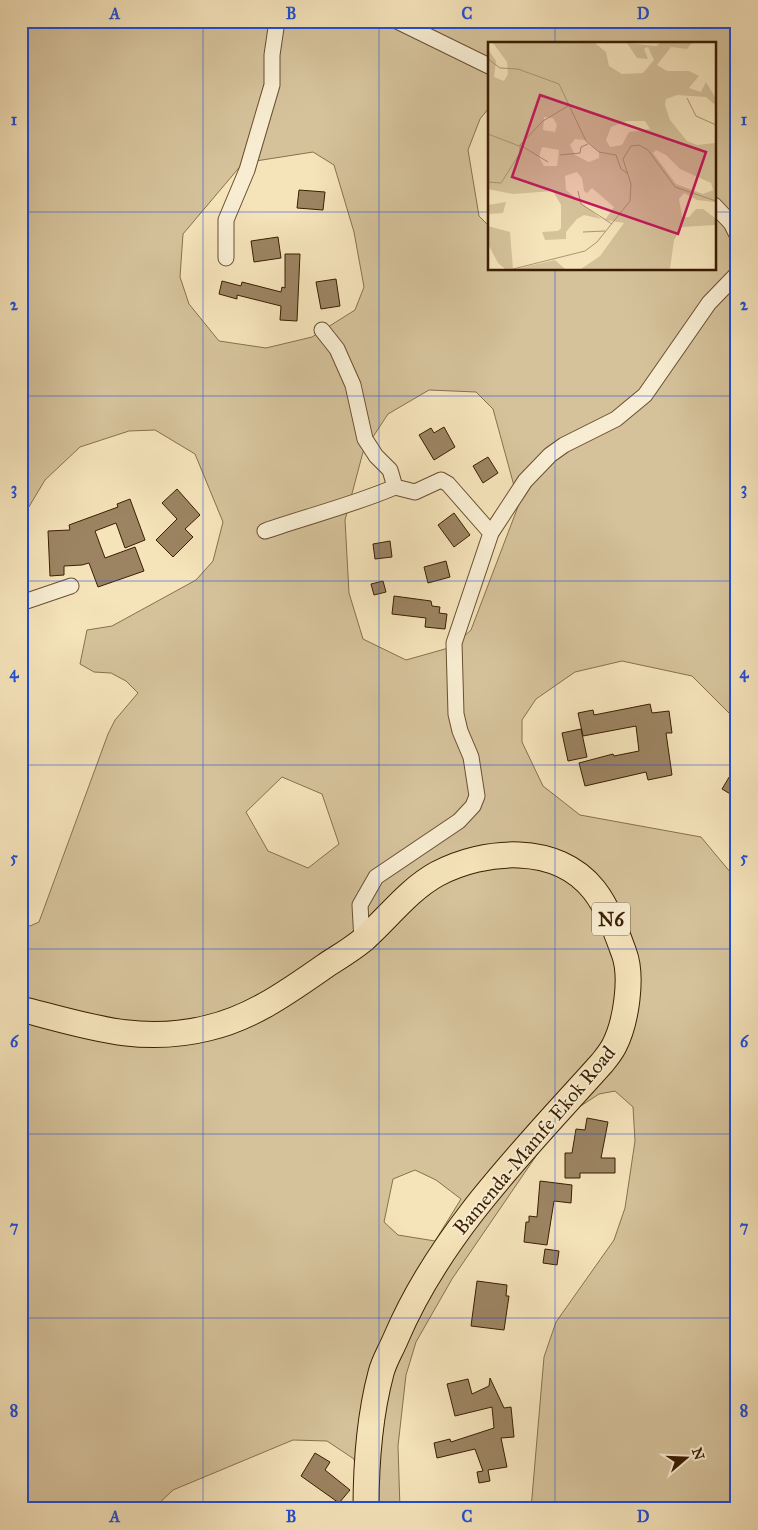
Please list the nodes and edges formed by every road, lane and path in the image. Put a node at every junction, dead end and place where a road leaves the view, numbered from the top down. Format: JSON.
{"nodes":[{"id":1,"x":277,"y":21,"type":"edge"},
{"id":2,"x":397,"y":21,"type":"edge"},
{"id":3,"x":488,"y":66,"type":"edge"},
{"id":4,"x":716,"y":208,"type":"edge"},
{"id":5,"x":737,"y":235,"type":"edge"},
{"id":6,"x":226,"y":258,"type":"dead end"},
{"id":7,"x":737,"y":274,"type":"edge"},
{"id":8,"x":322,"y":330,"type":"dead end"},
{"id":9,"x":395,"y":488,"type":"junction"},
{"id":10,"x":264,"y":531,"type":"dead end"},
{"id":11,"x":491,"y":533,"type":"junction"},
{"id":12,"x":71,"y":586,"type":"dead end"},
{"id":13,"x":21,"y":603,"type":"edge"},
{"id":14,"x":362,"y":941,"type":"junction"},
{"id":15,"x":21,"y":1008,"type":"edge"},
{"id":16,"x":366,"y":1509,"type":"edge"}],
"edges":[{"from":1,"to":6,"type":"street"},
{"from":2,"to":3,"type":"street"},
{"from":4,"to":5,"type":"street"},
{"from":7,"to":11,"type":"street"},
{"from":8,"to":9,"type":"street"},
{"from":9,"to":10,"type":"street"},
{"from":9,"to":11,"type":"street"},
{"from":11,"to":14,"type":"street"},
{"from":12,"to":13,"type":"street"},
{"from":14,"to":15,"type":"highway","name":"Bamenda-Mamfe Ekok Road","number":"N6"},
{"from":14,"to":16,"type":"highway","name":"Bamenda-Mamfe Ekok Road","number":"N6"}]}
